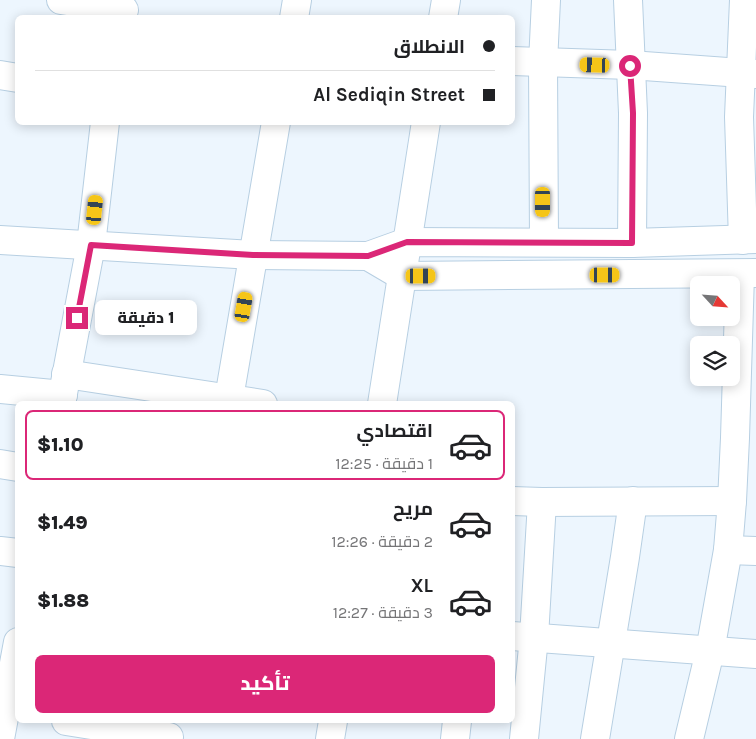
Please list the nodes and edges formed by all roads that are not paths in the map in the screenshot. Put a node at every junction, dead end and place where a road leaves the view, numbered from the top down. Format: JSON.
{"nodes":[{"id":1,"x":61,"y":0,"type":"edge"},
{"id":2,"x":297,"y":0,"type":"edge"},
{"id":3,"x":446,"y":0,"type":"edge"},
{"id":4,"x":546,"y":0,"type":"edge"},
{"id":5,"x":628,"y":0,"type":"edge"},
{"id":6,"x":744,"y":0,"type":"edge"},
{"id":7,"x":124,"y":9,"type":"edge"},
{"id":8,"x":294,"y":15,"type":"edge"},
{"id":9,"x":444,"y":15,"type":"edge"},
{"id":10,"x":515,"y":61,"type":"edge"},
{"id":11,"x":543,"y":63,"type":"junction"},
{"id":12,"x":630,"y":66,"type":"junction"},
{"id":13,"x":748,"y":74,"type":"edge"},
{"id":14,"x":0,"y":75,"type":"edge"},
{"id":15,"x":15,"y":78,"type":"edge"},
{"id":16,"x":105,"y":125,"type":"edge"},
{"id":17,"x":275,"y":125,"type":"edge"},
{"id":18,"x":426,"y":125,"type":"edge"},
{"id":19,"x":0,"y":240,"type":"edge"},
{"id":20,"x":749,"y":240,"type":"edge"},
{"id":21,"x":407,"y":242,"type":"junction"},
{"id":22,"x":544,"y":242,"type":"junction"},
{"id":23,"x":632,"y":243,"type":"junction"},
{"id":24,"x":91,"y":245,"type":"junction"},
{"id":25,"x":253,"y":255,"type":"junction"},
{"id":26,"x":368,"y":256,"type":"junction"},
{"id":27,"x":748,"y":273,"type":"edge"},
{"id":28,"x":402,"y":276,"type":"junction"},
{"id":29,"x":746,"y":387,"type":"edge"},
{"id":30,"x":0,"y":389,"type":"edge"},
{"id":31,"x":63,"y":391,"type":"edge"},
{"id":32,"x":214,"y":401,"type":"edge"},
{"id":33,"x":229,"y":401,"type":"edge"},
{"id":34,"x":382,"y":401,"type":"edge"},
{"id":35,"x":0,"y":464,"type":"edge"},
{"id":36,"x":15,"y":466,"type":"edge"},
{"id":37,"x":515,"y":501,"type":"edge"},
{"id":38,"x":633,"y":501,"type":"junction"},
{"id":39,"x":732,"y":501,"type":"junction"},
{"id":40,"x":542,"y":502,"type":"junction"},
{"id":41,"x":728,"y":550,"type":"junction"},
{"id":42,"x":0,"y":551,"type":"edge"},
{"id":43,"x":756,"y":552,"type":"edge"},
{"id":44,"x":15,"y":553,"type":"edge"},
{"id":45,"x":523,"y":636,"type":"edge"},
{"id":46,"x":611,"y":642,"type":"junction"},
{"id":47,"x":710,"y":650,"type":"junction"},
{"id":48,"x":15,"y":651,"type":"edge"},
{"id":49,"x":756,"y":654,"type":"edge"},
{"id":50,"x":5,"y":680,"type":"edge"},
{"id":51,"x":11,"y":713,"type":"edge"},
{"id":52,"x":85,"y":723,"type":"edge"},
{"id":53,"x":333,"y":723,"type":"edge"},
{"id":54,"x":457,"y":723,"type":"edge"},
{"id":55,"x":170,"y":732,"type":"edge"},
{"id":56,"x":0,"y":739,"type":"edge"},
{"id":57,"x":330,"y":739,"type":"edge"},
{"id":58,"x":455,"y":739,"type":"edge"},
{"id":59,"x":524,"y":739,"type":"edge"},
{"id":60,"x":595,"y":739,"type":"edge"},
{"id":61,"x":689,"y":739,"type":"edge"}],
"edges":[{"from":1,"to":7,"type":"street"},
{"from":2,"to":8,"type":"street"},
{"from":3,"to":9,"type":"street"},
{"from":4,"to":11,"type":"street"},
{"from":5,"to":12,"type":"street"},
{"from":6,"to":13,"type":"street"},
{"from":10,"to":11,"type":"street"},
{"from":11,"to":12,"type":"street"},
{"from":11,"to":22,"type":"street"},
{"from":12,"to":13,"type":"street"},
{"from":12,"to":23,"type":"street"},
{"from":13,"to":20,"type":"street"},
{"from":14,"to":15,"type":"street"},
{"from":16,"to":24,"type":"street"},
{"from":17,"to":25,"type":"street"},
{"from":18,"to":21,"type":"street"},
{"from":19,"to":24,"type":"street"},
{"from":20,"to":23,"type":"street"},
{"from":21,"to":22,"type":"street"},
{"from":21,"to":26,"type":"street"},
{"from":21,"to":28,"type":"street"},
{"from":22,"to":23,"type":"street"},
{"from":24,"to":25,"type":"street"},
{"from":24,"to":31,"type":"street"},
{"from":25,"to":26,"type":"street"},
{"from":25,"to":33,"type":"street"},
{"from":26,"to":28,"type":"street"},
{"from":27,"to":28,"type":"street"},
{"from":27,"to":29,"type":"street"},
{"from":28,"to":34,"type":"street"},
{"from":29,"to":39,"type":"street"},
{"from":30,"to":31,"type":"street"},
{"from":31,"to":32,"type":"street"},
{"from":35,"to":36,"type":"street"},
{"from":37,"to":40,"type":"street"},
{"from":38,"to":39,"type":"street"},
{"from":38,"to":40,"type":"street"},
{"from":38,"to":46,"type":"street"},
{"from":39,"to":41,"type":"street"},
{"from":40,"to":45,"type":"street"},
{"from":41,"to":43,"type":"street"},
{"from":41,"to":47,"type":"street"},
{"from":42,"to":44,"type":"street"},
{"from":45,"to":46,"type":"street"},
{"from":45,"to":59,"type":"street"},
{"from":46,"to":47,"type":"street"},
{"from":46,"to":60,"type":"street"},
{"from":47,"to":49,"type":"street"},
{"from":47,"to":61,"type":"street"},
{"from":48,"to":50,"type":"street"},
{"from":50,"to":51,"type":"street"},
{"from":51,"to":56,"type":"street"},
{"from":52,"to":55,"type":"street"},
{"from":53,"to":57,"type":"street"},
{"from":54,"to":58,"type":"street"}]}
